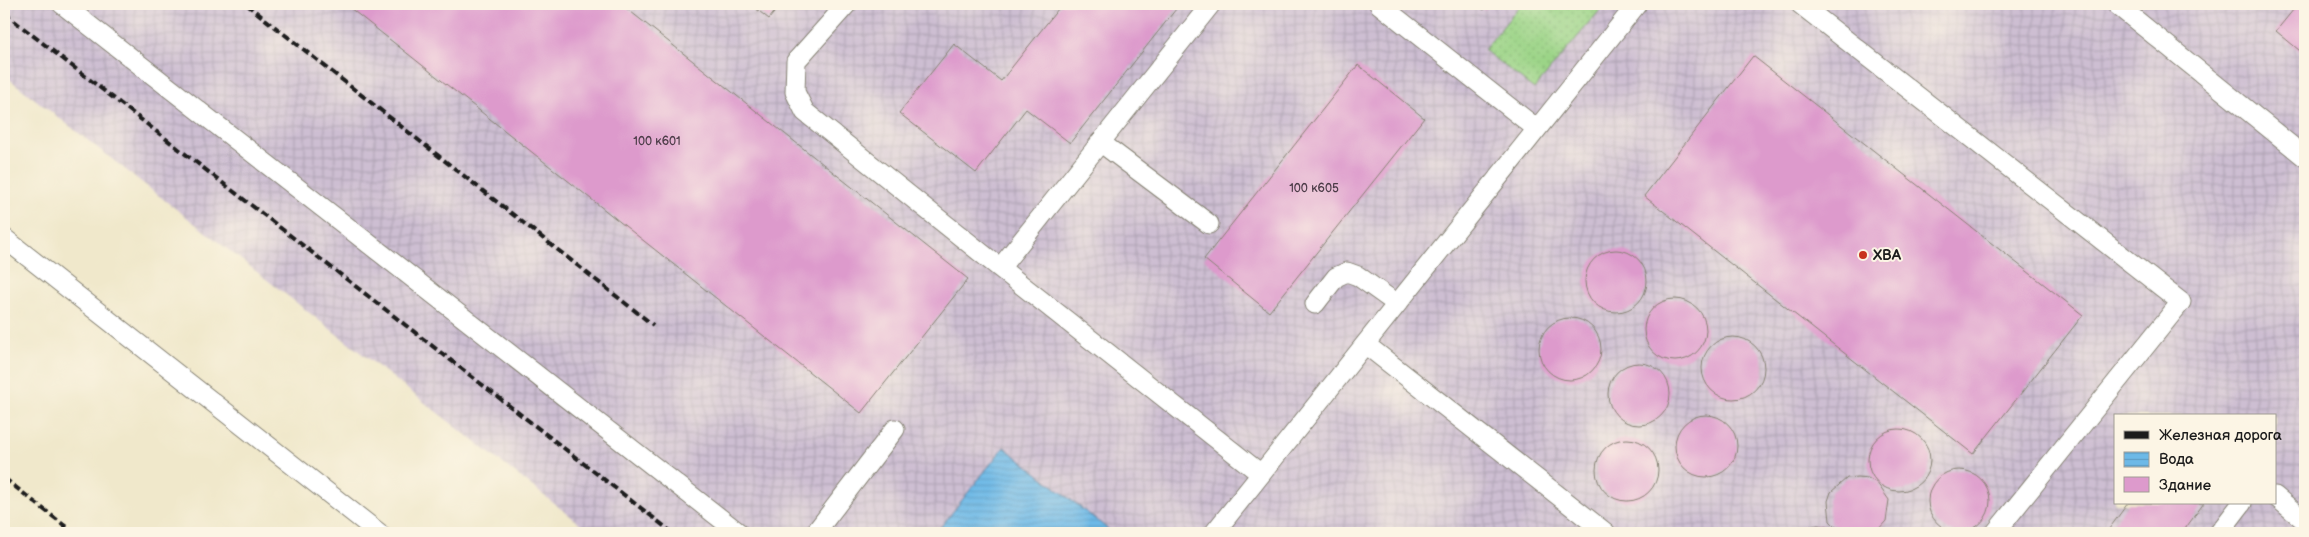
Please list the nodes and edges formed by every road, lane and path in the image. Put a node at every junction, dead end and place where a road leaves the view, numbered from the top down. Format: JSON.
{"nodes":[{"id":1,"x":62,"y":4,"type":"edge"},
{"id":2,"x":847,"y":4,"type":"edge"},
{"id":3,"x":1211,"y":4,"type":"edge"},
{"id":4,"x":1379,"y":4,"type":"edge"},
{"id":5,"x":1637,"y":4,"type":"edge"},
{"id":6,"x":1800,"y":4,"type":"edge"},
{"id":7,"x":2116,"y":4,"type":"edge"},
{"id":8,"x":1537,"y":129,"type":"junction"},
{"id":9,"x":1100,"y":142,"type":"junction"},
{"id":10,"x":2305,"y":157,"type":"edge"},
{"id":11,"x":1208,"y":224,"type":"dead end"},
{"id":12,"x":4,"y":238,"type":"edge"},
{"id":13,"x":1000,"y":268,"type":"junction"},
{"id":14,"x":1315,"y":304,"type":"dead end"},
{"id":15,"x":1397,"y":304,"type":"junction"},
{"id":16,"x":1366,"y":344,"type":"junction"},
{"id":17,"x":895,"y":429,"type":"dead end"},
{"id":18,"x":1261,"y":474,"type":"junction"},
{"id":19,"x":2276,"y":497,"type":"edge"},
{"id":20,"x":2241,"y":504,"type":"edge"},
{"id":21,"x":2305,"y":521,"type":"edge"},
{"id":22,"x":378,"y":533,"type":"edge"},
{"id":23,"x":739,"y":533,"type":"edge"},
{"id":24,"x":815,"y":533,"type":"edge"},
{"id":25,"x":1214,"y":533,"type":"edge"},
{"id":26,"x":1606,"y":533,"type":"edge"},
{"id":27,"x":1995,"y":533,"type":"edge"},
{"id":28,"x":2218,"y":533,"type":"edge"}],
"edges":[{"from":1,"to":23,"type":"lane"},
{"from":2,"to":13,"type":"lane"},
{"from":3,"to":9,"type":"lane"},
{"from":4,"to":8,"type":"lane"},
{"from":5,"to":8,"type":"lane"},
{"from":6,"to":27,"type":"lane"},
{"from":7,"to":10,"type":"lane"},
{"from":8,"to":15,"type":"lane"},
{"from":9,"to":11,"type":"lane"},
{"from":9,"to":13,"type":"lane"},
{"from":12,"to":22,"type":"lane"},
{"from":13,"to":18,"type":"lane"},
{"from":14,"to":15,"type":"lane"},
{"from":15,"to":16,"type":"lane"},
{"from":16,"to":18,"type":"lane"},
{"from":16,"to":26,"type":"lane"},
{"from":17,"to":24,"type":"lane"},
{"from":18,"to":25,"type":"lane"},
{"from":19,"to":21,"type":"lane"},
{"from":20,"to":28,"type":"lane"}]}
